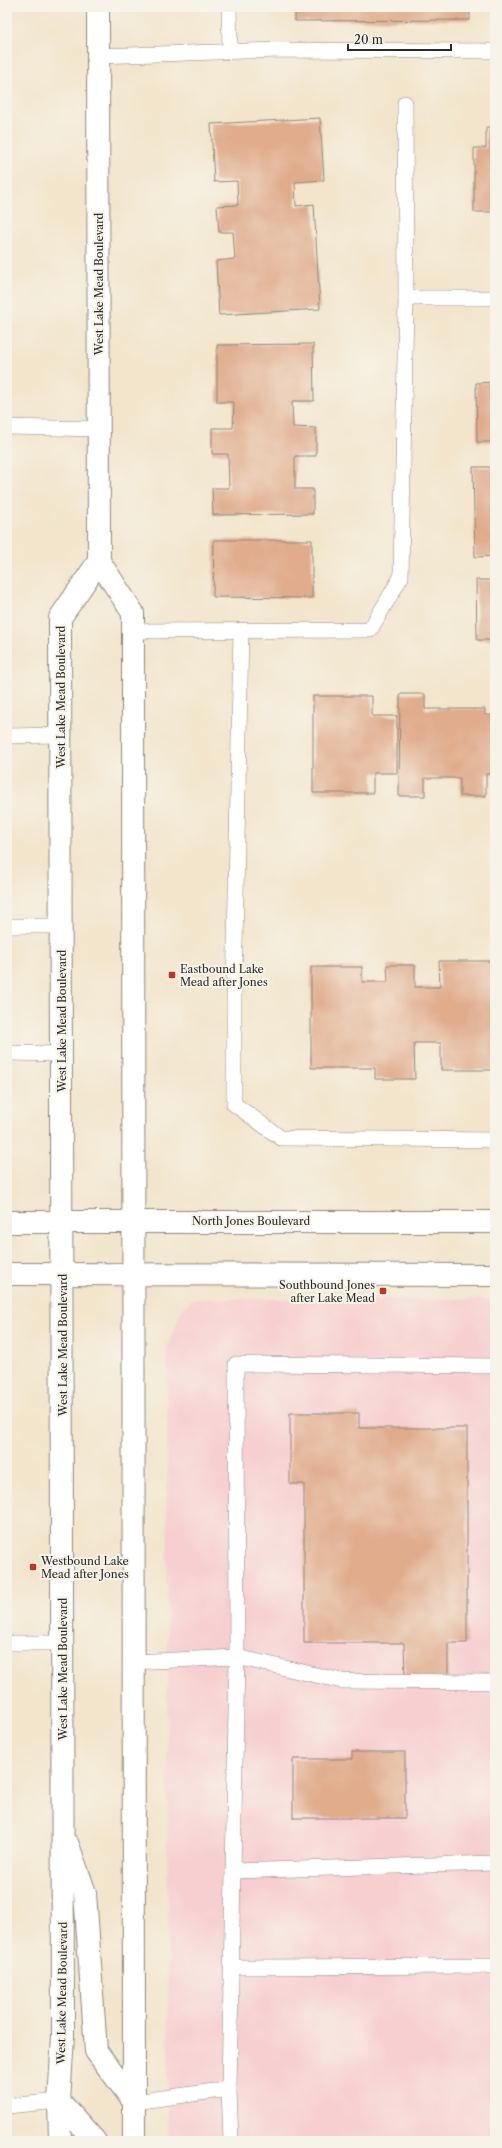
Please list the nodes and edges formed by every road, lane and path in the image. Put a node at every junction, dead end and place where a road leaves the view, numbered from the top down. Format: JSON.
{"nodes":[{"id":1,"x":98,"y":7,"type":"edge"},
{"id":2,"x":229,"y":7,"type":"edge"},
{"id":3,"x":230,"y":51,"type":"junction"},
{"id":4,"x":495,"y":51,"type":"edge"},
{"id":5,"x":98,"y":56,"type":"junction"},
{"id":6,"x":405,"y":103,"type":"dead end"},
{"id":7,"x":406,"y":298,"type":"junction"},
{"id":8,"x":495,"y":298,"type":"edge"},
{"id":9,"x":7,"y":427,"type":"edge"},
{"id":10,"x":99,"y":428,"type":"junction"},
{"id":11,"x":99,"y":560,"type":"junction"},
{"id":12,"x":241,"y":630,"type":"junction"},
{"id":13,"x":133,"y":631,"type":"junction"},
{"id":14,"x":61,"y":735,"type":"junction"},
{"id":15,"x":7,"y":736,"type":"edge"},
{"id":16,"x":7,"y":926,"type":"edge"},
{"id":17,"x":62,"y":926,"type":"junction"},
{"id":18,"x":7,"y":1053,"type":"edge"},
{"id":19,"x":62,"y":1054,"type":"junction"},
{"id":20,"x":495,"y":1140,"type":"edge"},
{"id":21,"x":134,"y":1221,"type":"junction"},
{"id":22,"x":7,"y":1222,"type":"edge"},
{"id":23,"x":62,"y":1222,"type":"junction"},
{"id":24,"x":495,"y":1222,"type":"edge"},
{"id":25,"x":7,"y":1274,"type":"edge"},
{"id":26,"x":62,"y":1274,"type":"junction"},
{"id":27,"x":134,"y":1274,"type":"junction"},
{"id":28,"x":495,"y":1275,"type":"edge"},
{"id":29,"x":495,"y":1366,"type":"edge"},
{"id":30,"x":7,"y":1643,"type":"edge"},
{"id":31,"x":63,"y":1643,"type":"junction"},
{"id":32,"x":237,"y":1657,"type":"junction"},
{"id":33,"x":133,"y":1662,"type":"junction"},
{"id":34,"x":495,"y":1682,"type":"edge"},
{"id":35,"x":62,"y":1830,"type":"junction"},
{"id":36,"x":495,"y":1863,"type":"edge"},
{"id":37,"x":233,"y":1871,"type":"junction"},
{"id":38,"x":495,"y":1966,"type":"edge"},
{"id":39,"x":232,"y":1968,"type":"junction"},
{"id":40,"x":229,"y":2089,"type":"junction"},
{"id":41,"x":59,"y":2101,"type":"junction"},
{"id":42,"x":134,"y":2102,"type":"junction"},
{"id":43,"x":7,"y":2106,"type":"edge"},
{"id":44,"x":60,"y":2141,"type":"edge"},
{"id":45,"x":95,"y":2141,"type":"edge"},
{"id":46,"x":134,"y":2141,"type":"edge"},
{"id":47,"x":232,"y":2141,"type":"edge"}],
"edges":[{"from":1,"to":5,"type":"main road","name":"West Lake Mead Boulevard"},
{"from":2,"to":3,"type":"lane"},
{"from":3,"to":4,"type":"lane"},
{"from":3,"to":5,"type":"lane"},
{"from":5,"to":10,"type":"main road","name":"West Lake Mead Boulevard"},
{"from":6,"to":7,"type":"lane"},
{"from":7,"to":8,"type":"lane"},
{"from":7,"to":12,"type":"lane"},
{"from":9,"to":10,"type":"lane"},
{"from":10,"to":11,"type":"main road","name":"West Lake Mead Boulevard"},
{"from":11,"to":13,"type":"main road"},
{"from":11,"to":14,"type":"main road","name":"West Lake Mead Boulevard"},
{"from":12,"to":13,"type":"lane"},
{"from":12,"to":20,"type":"lane"},
{"from":13,"to":21,"type":"main road"},
{"from":14,"to":15,"type":"lane"},
{"from":14,"to":17,"type":"main road","name":"West Lake Mead Boulevard"},
{"from":16,"to":17,"type":"lane"},
{"from":17,"to":19,"type":"main road","name":"West Lake Mead Boulevard"},
{"from":18,"to":19,"type":"lane"},
{"from":19,"to":23,"type":"main road","name":"West Lake Mead Boulevard"},
{"from":21,"to":23,"type":"main road","name":"North Jones Boulevard"},
{"from":21,"to":24,"type":"main road","name":"North Jones Boulevard"},
{"from":21,"to":27,"type":"main road"},
{"from":22,"to":23,"type":"main road","name":"North Jones Boulevard"},
{"from":23,"to":26,"type":"main road","name":"West Lake Mead Boulevard"},
{"from":25,"to":26,"type":"main road"},
{"from":26,"to":27,"type":"main road"},
{"from":26,"to":31,"type":"main road","name":"West Lake Mead Boulevard"},
{"from":27,"to":28,"type":"main road"},
{"from":27,"to":33,"type":"main road"},
{"from":29,"to":32,"type":"lane"},
{"from":30,"to":31,"type":"lane"},
{"from":31,"to":35,"type":"main road","name":"West Lake Mead Boulevard"},
{"from":32,"to":33,"type":"lane"},
{"from":32,"to":34,"type":"lane"},
{"from":32,"to":37,"type":"lane"},
{"from":33,"to":42,"type":"main road"},
{"from":35,"to":41,"type":"main road","name":"West Lake Mead Boulevard"},
{"from":35,"to":42,"type":"main road"},
{"from":36,"to":37,"type":"lane"},
{"from":37,"to":39,"type":"lane"},
{"from":38,"to":39,"type":"lane"},
{"from":39,"to":40,"type":"lane"},
{"from":40,"to":42,"type":"lane"},
{"from":40,"to":47,"type":"lane"},
{"from":41,"to":43,"type":"lane"},
{"from":41,"to":44,"type":"main road","name":"West Lake Mead Boulevard"},
{"from":41,"to":45,"type":"main road"},
{"from":42,"to":46,"type":"main road"}]}
